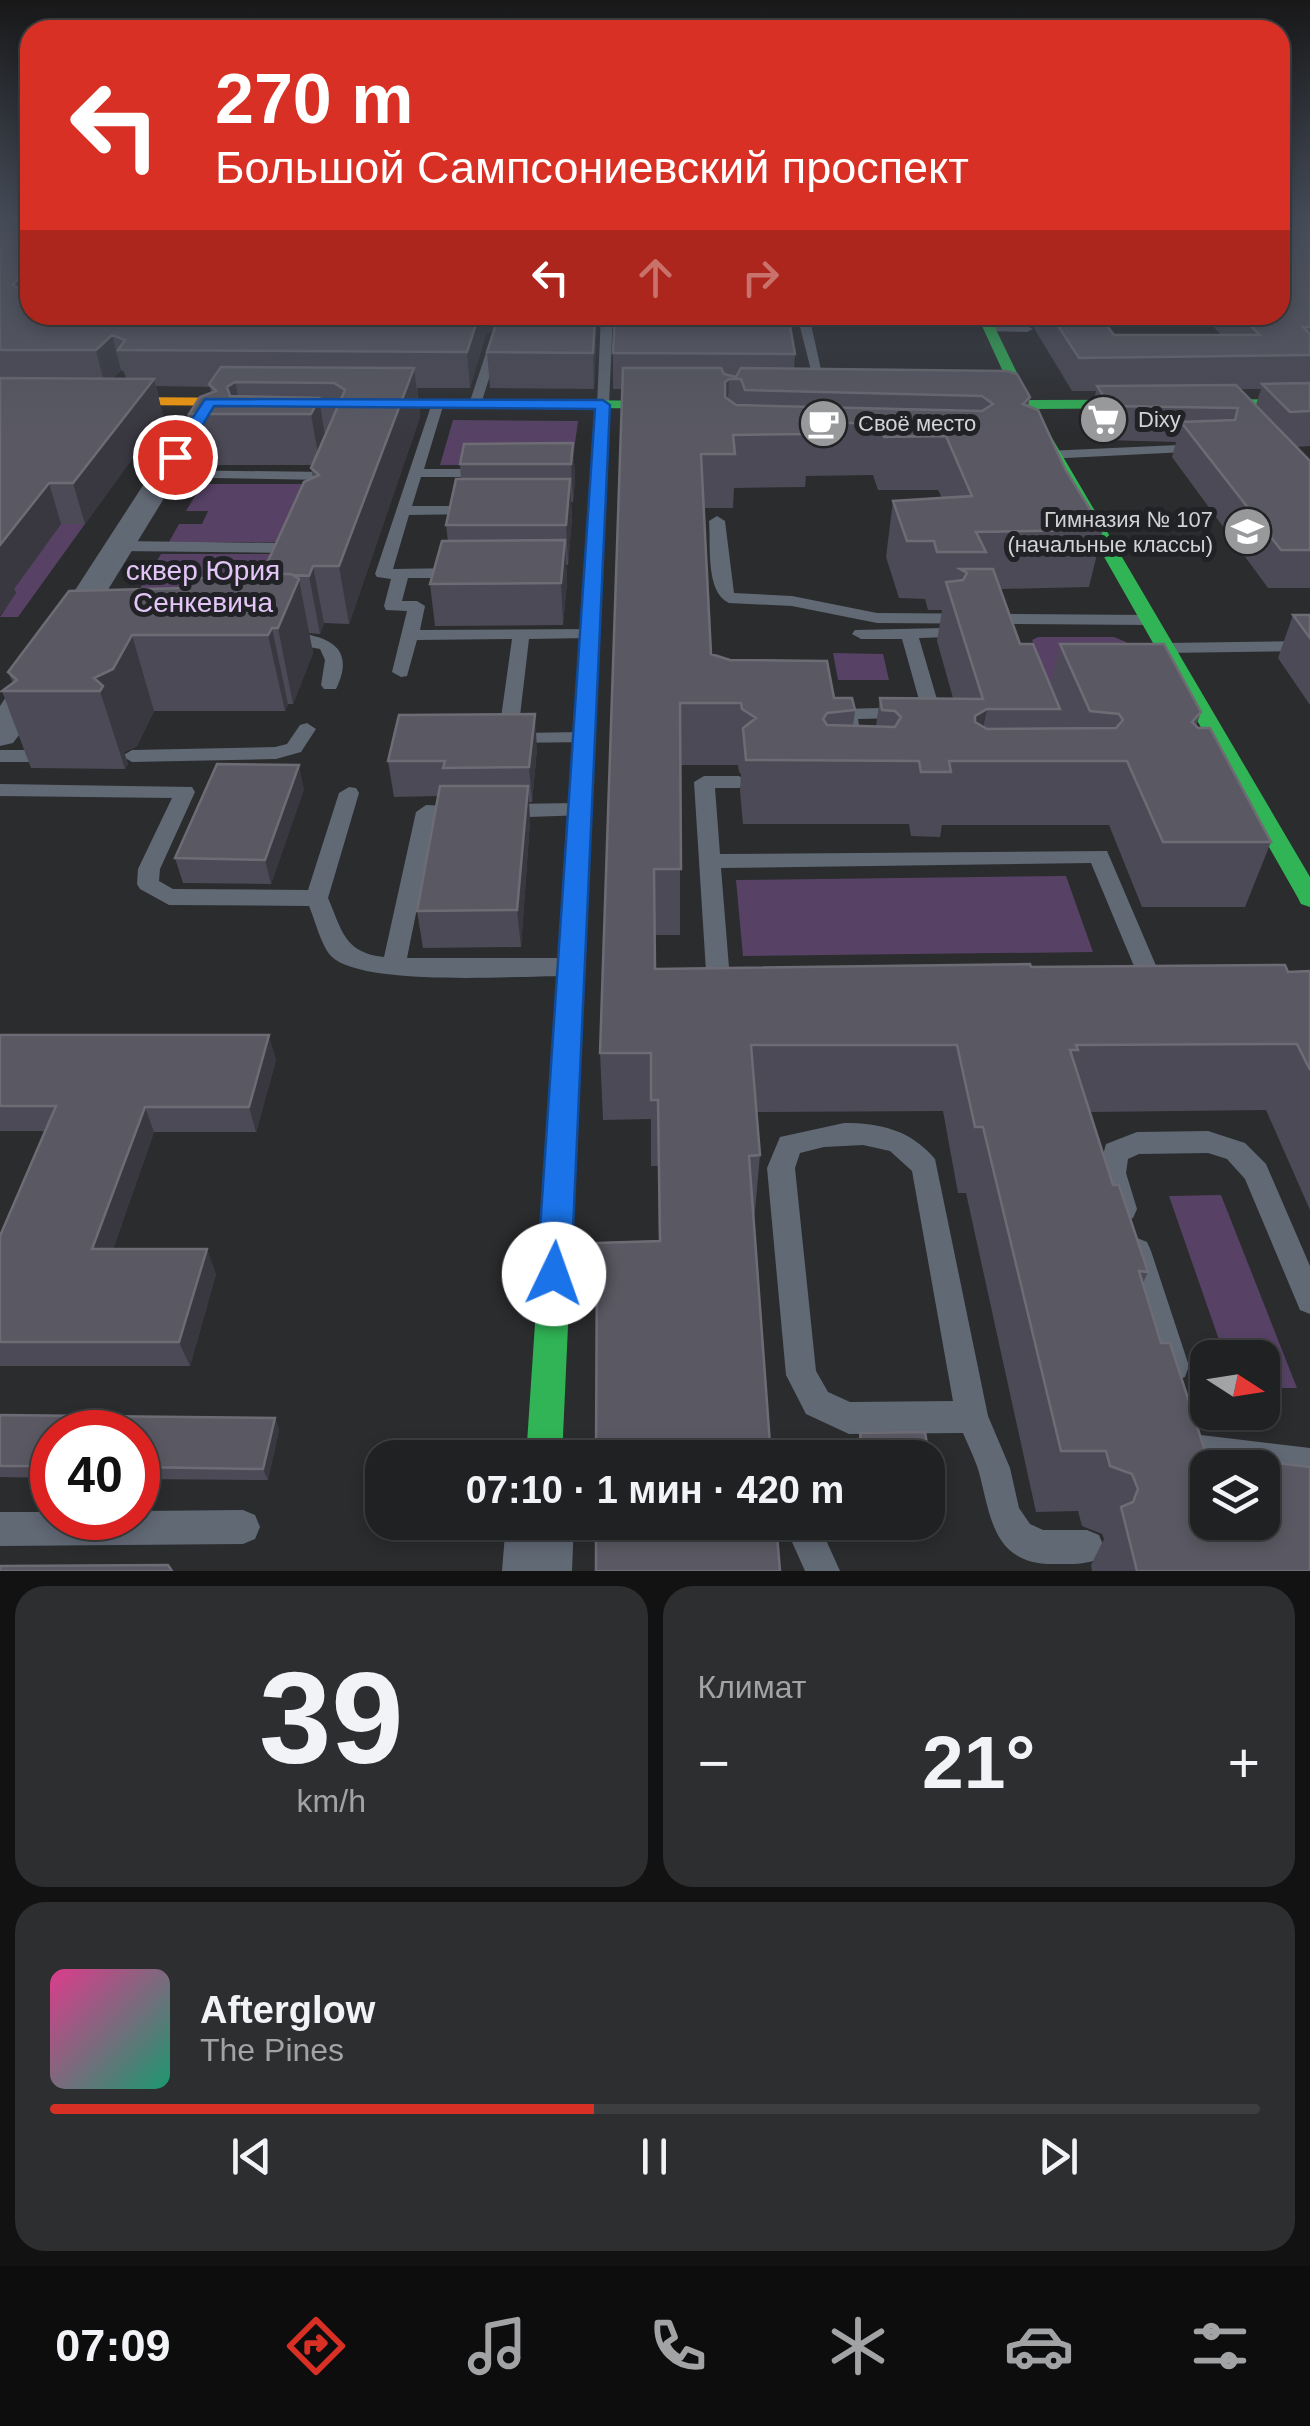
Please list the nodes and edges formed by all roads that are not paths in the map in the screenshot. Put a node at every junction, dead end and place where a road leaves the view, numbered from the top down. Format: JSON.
{"nodes":[{"id":1,"x":607,"y":325,"type":"edge"},
{"id":2,"x":806,"y":325,"type":"edge"},
{"id":3,"x":988,"y":325,"type":"edge"},
{"id":4,"x":1004,"y":325,"type":"edge"},
{"id":5,"x":1027,"y":329,"type":"dead end"},
{"id":6,"x":496,"y":335,"type":"edge"},
{"id":7,"x":0,"y":400,"type":"edge"},
{"id":8,"x":210,"y":402,"type":"junction"},
{"id":9,"x":1310,"y":402,"type":"edge"},
{"id":10,"x":438,"y":404,"type":"junction"},
{"id":11,"x":475,"y":404,"type":"junction"},
{"id":12,"x":603,"y":405,"type":"junction"},
{"id":13,"x":728,"y":405,"type":"edge"},
{"id":14,"x":827,"y":405,"type":"edge"},
{"id":15,"x":924,"y":406,"type":"edge"},
{"id":16,"x":1026,"y":406,"type":"junction"},
{"id":17,"x":1220,"y":448,"type":"edge"},
{"id":18,"x":1045,"y":455,"type":"junction"},
{"id":19,"x":334,"y":458,"type":"edge"},
{"id":20,"x":415,"y":473,"type":"junction"},
{"id":21,"x":499,"y":473,"type":"edge"},
{"id":22,"x":164,"y":474,"type":"junction"},
{"id":23,"x":326,"y":476,"type":"junction"},
{"id":24,"x":318,"y":494,"type":"edge"},
{"id":25,"x":500,"y":510,"type":"edge"},
{"id":26,"x":402,"y":511,"type":"junction"},
{"id":27,"x":718,"y":521,"type":"dead end"},
{"id":28,"x":317,"y":529,"type":"edge"},
{"id":29,"x":119,"y":546,"type":"junction"},
{"id":30,"x":478,"y":573,"type":"edge"},
{"id":31,"x":401,"y":574,"type":"junction"},
{"id":32,"x":590,"y":633,"type":"junction"},
{"id":33,"x":1158,"y":633,"type":"junction"},
{"id":34,"x":521,"y":634,"type":"junction"},
{"id":35,"x":861,"y":634,"type":"dead end"},
{"id":36,"x":909,"y":634,"type":"junction"},
{"id":37,"x":410,"y":635,"type":"junction"},
{"id":38,"x":265,"y":637,"type":"edge"},
{"id":39,"x":1310,"y":646,"type":"edge"},
{"id":40,"x":401,"y":672,"type":"dead end"},
{"id":41,"x":330,"y":685,"type":"dead end"},
{"id":42,"x":306,"y":729,"type":"dead end"},
{"id":43,"x":0,"y":735,"type":"edge"},
{"id":44,"x":584,"y":738,"type":"junction"},
{"id":45,"x":855,"y":748,"type":"edge"},
{"id":46,"x":0,"y":756,"type":"edge"},
{"id":47,"x":32,"y":756,"type":"dead end"},
{"id":48,"x":132,"y":756,"type":"dead end"},
{"id":49,"x":740,"y":782,"type":"edge"},
{"id":50,"x":1210,"y":783,"type":"edge"},
{"id":51,"x":1244,"y":783,"type":"junction"},
{"id":52,"x":0,"y":790,"type":"edge"},
{"id":53,"x":349,"y":793,"type":"dead end"},
{"id":54,"x":580,"y":810,"type":"junction"},
{"id":55,"x":710,"y":860,"type":"junction"},
{"id":56,"x":317,"y":898,"type":"junction"},
{"id":57,"x":1310,"y":898,"type":"edge"},
{"id":58,"x":394,"y":967,"type":"junction"},
{"id":59,"x":571,"y":967,"type":"junction"},
{"id":60,"x":757,"y":987,"type":"edge"},
{"id":61,"x":1129,"y":1000,"type":"edge"},
{"id":62,"x":1310,"y":1300,"type":"edge"},
{"id":63,"x":1183,"y":1396,"type":"edge"},
{"id":64,"x":972,"y":1417,"type":"junction"},
{"id":65,"x":545,"y":1440,"type":"edge"},
{"id":66,"x":1280,"y":1462,"type":"edge"},
{"id":67,"x":1310,"y":1464,"type":"edge"},
{"id":68,"x":243,"y":1527,"type":"dead end"},
{"id":69,"x":0,"y":1529,"type":"edge"},
{"id":70,"x":539,"y":1540,"type":"edge"},
{"id":71,"x":809,"y":1540,"type":"edge"},
{"id":72,"x":1086,"y":1547,"type":"dead end"},
{"id":73,"x":537,"y":1571,"type":"edge"},
{"id":74,"x":822,"y":1571,"type":"edge"}],
"edges":[{"from":1,"to":12,"type":"lane"},
{"from":2,"to":14,"type":"lane"},
{"from":3,"to":16,"type":"street"},
{"from":4,"to":5,"type":"lane"},
{"from":6,"to":11,"type":"lane"},
{"from":7,"to":8,"type":"street"},
{"from":8,"to":10,"type":"street"},
{"from":8,"to":22,"type":"street"},
{"from":9,"to":16,"type":"street"},
{"from":10,"to":11,"type":"street"},
{"from":10,"to":20,"type":"lane"},
{"from":11,"to":12,"type":"street"},
{"from":12,"to":13,"type":"street"},
{"from":12,"to":32,"type":"street"},
{"from":15,"to":16,"type":"street"},
{"from":16,"to":18,"type":"street"},
{"from":17,"to":18,"type":"lane"},
{"from":18,"to":33,"type":"street"},
{"from":19,"to":23,"type":"lane"},
{"from":20,"to":21,"type":"lane"},
{"from":20,"to":26,"type":"lane"},
{"from":22,"to":23,"type":"lane"},
{"from":22,"to":29,"type":"street"},
{"from":23,"to":24,"type":"lane"},
{"from":25,"to":26,"type":"lane"},
{"from":26,"to":31,"type":"lane"},
{"from":27,"to":33,"type":"lane"},
{"from":28,"to":29,"type":"lane"},
{"from":29,"to":43,"type":"street"},
{"from":30,"to":31,"type":"lane"},
{"from":31,"to":37,"type":"lane"},
{"from":32,"to":34,"type":"lane"},
{"from":32,"to":44,"type":"street"},
{"from":33,"to":36,"type":"lane"},
{"from":33,"to":39,"type":"lane"},
{"from":33,"to":51,"type":"street"},
{"from":34,"to":37,"type":"lane"},
{"from":34,"to":44,"type":"lane"},
{"from":35,"to":36,"type":"lane"},
{"from":36,"to":45,"type":"lane"},
{"from":37,"to":40,"type":"lane"},
{"from":38,"to":41,"type":"lane"},
{"from":42,"to":48,"type":"lane"},
{"from":44,"to":54,"type":"street"},
{"from":46,"to":47,"type":"lane"},
{"from":49,"to":55,"type":"lane"},
{"from":50,"to":51,"type":"lane"},
{"from":51,"to":57,"type":"street"},
{"from":52,"to":56,"type":"lane"},
{"from":53,"to":56,"type":"lane"},
{"from":54,"to":58,"type":"lane"},
{"from":54,"to":59,"type":"street"},
{"from":55,"to":60,"type":"lane"},
{"from":55,"to":61,"type":"lane"},
{"from":56,"to":58,"type":"lane"},
{"from":58,"to":59,"type":"lane"},
{"from":59,"to":65,"type":"street"},
{"from":62,"to":63,"type":"lane"},
{"from":64,"to":64,"type":"lane"},
{"from":64,"to":72,"type":"lane"},
{"from":66,"to":67,"type":"lane"},
{"from":68,"to":69,"type":"lane"},
{"from":70,"to":73,"type":"street"},
{"from":71,"to":74,"type":"lane"}]}
